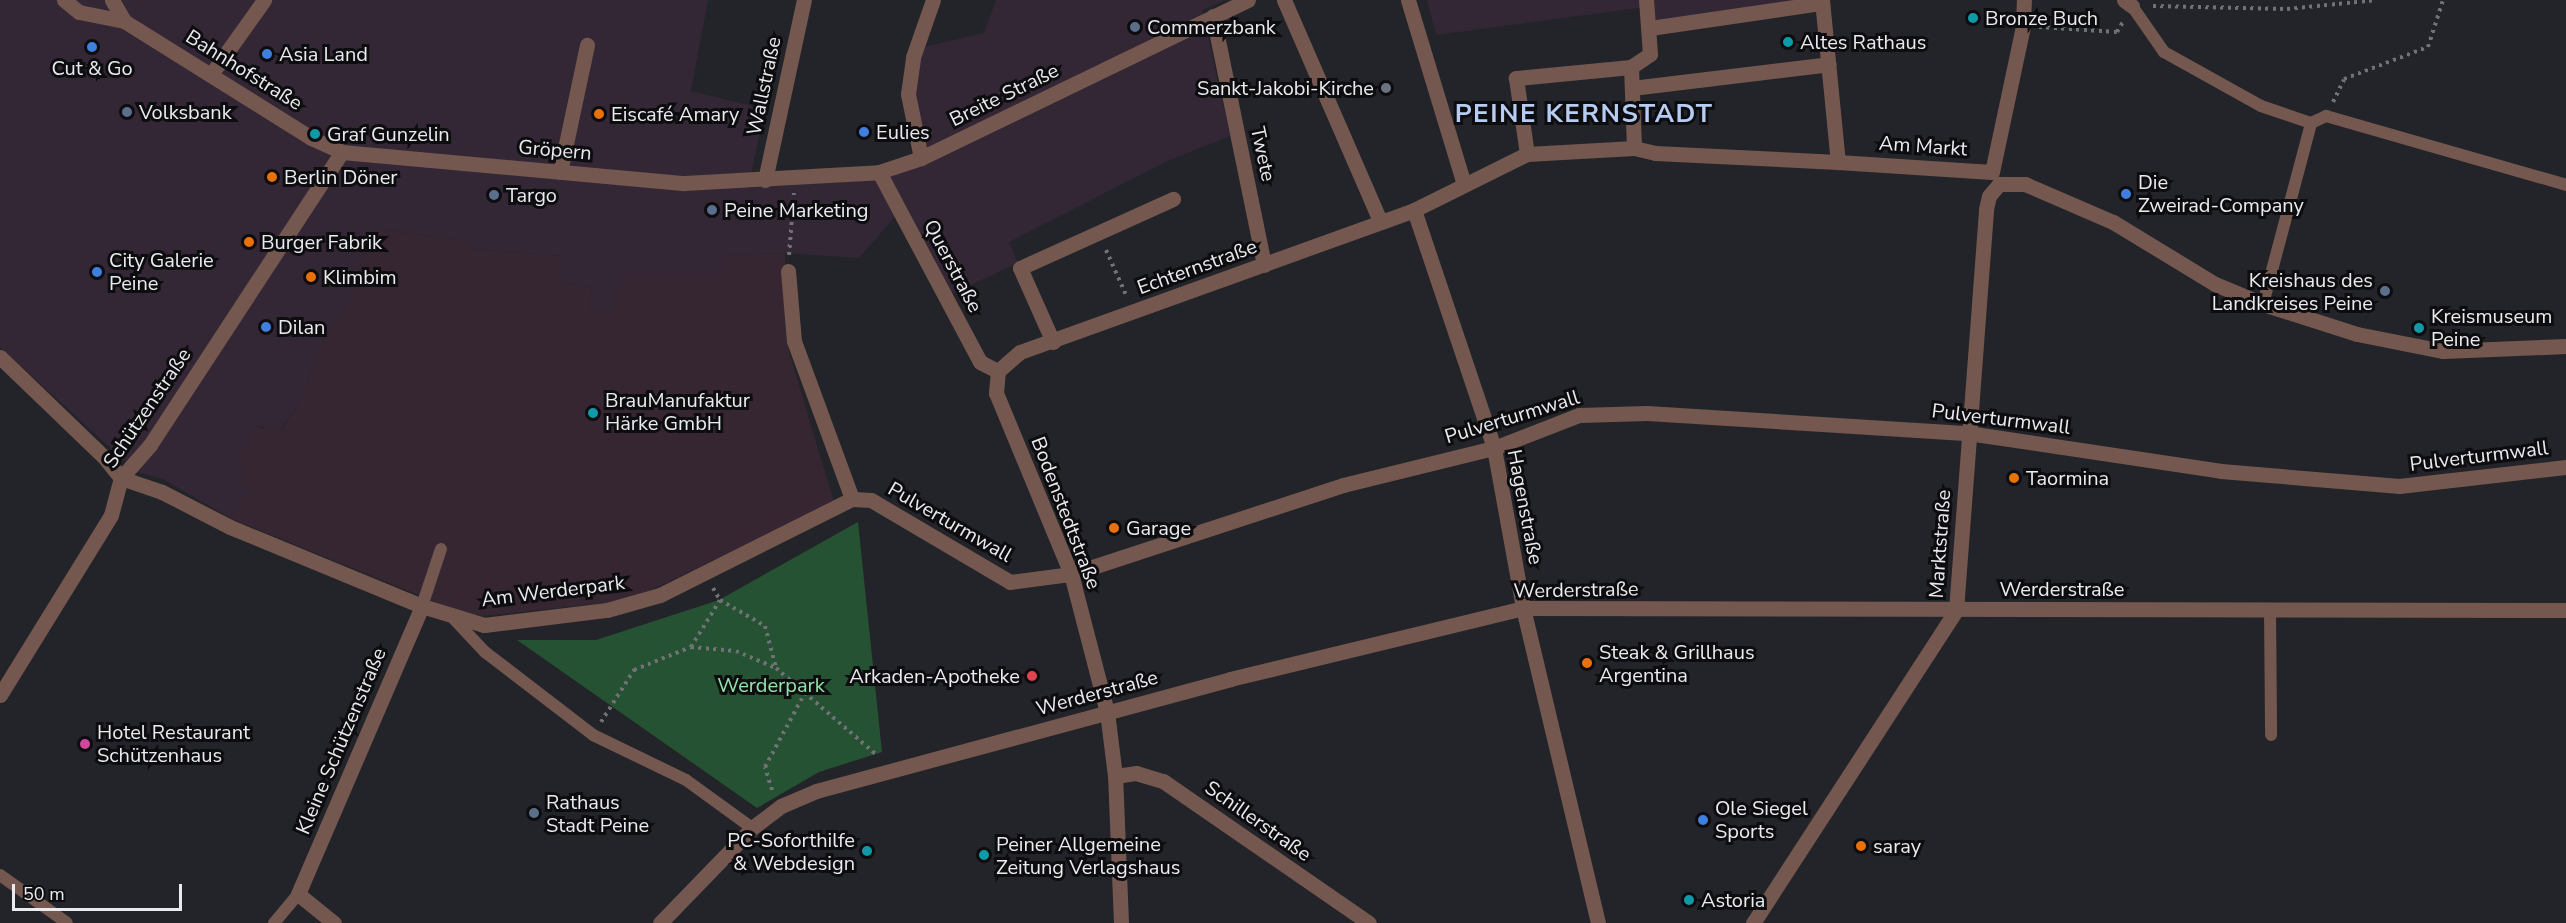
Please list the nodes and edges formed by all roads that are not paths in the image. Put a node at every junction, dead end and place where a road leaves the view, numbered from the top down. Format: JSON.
{"nodes":[{"id":1,"x":64,"y":0,"type":"edge"},
{"id":2,"x":112,"y":0,"type":"edge"},
{"id":3,"x":264,"y":0,"type":"edge"},
{"id":4,"x":804,"y":0,"type":"edge"},
{"id":5,"x":933,"y":0,"type":"edge"},
{"id":6,"x":1248,"y":0,"type":"edge"},
{"id":7,"x":1284,"y":0,"type":"edge"},
{"id":8,"x":1408,"y":0,"type":"edge"},
{"id":9,"x":1646,"y":0,"type":"edge"},
{"id":10,"x":2024,"y":0,"type":"edge"},
{"id":11,"x":1822,"y":1,"type":"edge"},
{"id":12,"x":2128,"y":3,"type":"edge"},
{"id":13,"x":1213,"y":16,"type":"junction"},
{"id":14,"x":124,"y":21,"type":"junction"},
{"id":15,"x":1650,"y":28,"type":"junction"},
{"id":16,"x":587,"y":45,"type":"dead end"},
{"id":17,"x":1829,"y":64,"type":"junction"},
{"id":18,"x":1631,"y":67,"type":"junction"},
{"id":19,"x":212,"y":73,"type":"junction"},
{"id":20,"x":1632,"y":88,"type":"junction"},
{"id":21,"x":2311,"y":123,"type":"junction"},
{"id":22,"x":1634,"y":148,"type":"junction"},
{"id":23,"x":342,"y":152,"type":"junction"},
{"id":24,"x":1527,"y":154,"type":"junction"},
{"id":25,"x":921,"y":158,"type":"junction"},
{"id":26,"x":1838,"y":162,"type":"junction"},
{"id":27,"x":560,"y":172,"type":"junction"},
{"id":28,"x":879,"y":172,"type":"junction"},
{"id":29,"x":765,"y":180,"type":"junction"},
{"id":30,"x":1464,"y":184,"type":"junction"},
{"id":31,"x":2566,"y":185,"type":"edge"},
{"id":32,"x":1173,"y":199,"type":"dead end"},
{"id":33,"x":1414,"y":210,"type":"junction"},
{"id":34,"x":1380,"y":221,"type":"junction"},
{"id":35,"x":1264,"y":265,"type":"junction"},
{"id":36,"x":788,"y":271,"type":"road end"},
{"id":37,"x":2263,"y":304,"type":"junction"},
{"id":38,"x":1053,"y":342,"type":"junction"},
{"id":39,"x":2566,"y":346,"type":"edge"},
{"id":40,"x":0,"y":357,"type":"edge"},
{"id":41,"x":998,"y":371,"type":"junction"},
{"id":42,"x":1968,"y":433,"type":"junction"},
{"id":43,"x":1494,"y":448,"type":"junction"},
{"id":44,"x":2566,"y":467,"type":"edge"},
{"id":45,"x":121,"y":478,"type":"junction"},
{"id":46,"x":852,"y":499,"type":"junction"},
{"id":47,"x":441,"y":549,"type":"dead end"},
{"id":48,"x":1071,"y":574,"type":"junction"},
{"id":49,"x":422,"y":606,"type":"junction"},
{"id":50,"x":1523,"y":608,"type":"junction"},
{"id":51,"x":2270,"y":609,"type":"junction"},
{"id":52,"x":1956,"y":610,"type":"junction"},
{"id":53,"x":2566,"y":610,"type":"edge"},
{"id":54,"x":452,"y":616,"type":"junction"},
{"id":55,"x":0,"y":695,"type":"edge"},
{"id":56,"x":1107,"y":712,"type":"junction"},
{"id":57,"x":2271,"y":735,"type":"dead end"},
{"id":58,"x":1115,"y":776,"type":"junction"},
{"id":59,"x":752,"y":828,"type":"junction"},
{"id":60,"x":0,"y":875,"type":"edge"},
{"id":61,"x":298,"y":894,"type":"junction"},
{"id":62,"x":67,"y":923,"type":"edge"},
{"id":63,"x":274,"y":923,"type":"edge"},
{"id":64,"x":334,"y":923,"type":"edge"},
{"id":65,"x":660,"y":923,"type":"edge"},
{"id":66,"x":1121,"y":923,"type":"edge"},
{"id":67,"x":1369,"y":923,"type":"edge"},
{"id":68,"x":1598,"y":923,"type":"edge"},
{"id":69,"x":1753,"y":923,"type":"edge"}],
"edges":[{"from":1,"to":14,"type":"street","name":"Bahnhofstraße"},
{"from":2,"to":14,"type":"street","name":"Bahnhofstraße"},
{"from":3,"to":19,"type":"street"},
{"from":4,"to":29,"type":"street","name":"Wallstraße"},
{"from":5,"to":25,"type":"street"},
{"from":6,"to":13,"type":"street","name":"Breite Straße"},
{"from":7,"to":34,"type":"street"},
{"from":8,"to":30,"type":"street"},
{"from":9,"to":15,"type":"street"},
{"from":10,"to":26,"type":"street","name":"Am Markt"},
{"from":11,"to":15,"type":"street"},
{"from":11,"to":17,"type":"street"},
{"from":12,"to":21,"type":"lane"},
{"from":13,"to":25,"type":"street","name":"Breite Straße"},
{"from":13,"to":35,"type":"street","name":"Twete"},
{"from":14,"to":19,"type":"street","name":"Bahnhofstraße"},
{"from":15,"to":18,"type":"street"},
{"from":16,"to":27,"type":"street"},
{"from":17,"to":20,"type":"street"},
{"from":17,"to":26,"type":"street"},
{"from":18,"to":20,"type":"street"},
{"from":18,"to":24,"type":"street"},
{"from":19,"to":23,"type":"street","name":"Bahnhofstraße"},
{"from":20,"to":22,"type":"street"},
{"from":21,"to":31,"type":"lane"},
{"from":21,"to":37,"type":"lane"},
{"from":22,"to":24,"type":"street"},
{"from":22,"to":26,"type":"street"},
{"from":23,"to":27,"type":"street","name":"Gröpern"},
{"from":23,"to":45,"type":"street","name":"Schützenstraße"},
{"from":24,"to":30,"type":"street","name":"Echternstraße"},
{"from":25,"to":28,"type":"street","name":"Breite Straße"},
{"from":27,"to":29,"type":"street","name":"Gröpern"},
{"from":28,"to":29,"type":"street","name":"Breite Straße"},
{"from":28,"to":41,"type":"street","name":"Querstraße"},
{"from":30,"to":33,"type":"street","name":"Echternstraße"},
{"from":32,"to":38,"type":"street"},
{"from":33,"to":34,"type":"street","name":"Echternstraße"},
{"from":33,"to":43,"type":"street","name":"Hagenstraße"},
{"from":34,"to":35,"type":"street","name":"Echternstraße"},
{"from":35,"to":38,"type":"street","name":"Echternstraße"},
{"from":36,"to":46,"type":"street"},
{"from":37,"to":39,"type":"street"},
{"from":37,"to":42,"type":"street","name":"Marktstraße"},
{"from":38,"to":41,"type":"street","name":"Echternstraße"},
{"from":40,"to":45,"type":"street"},
{"from":41,"to":48,"type":"street","name":"Bodenstedtstraße"},
{"from":42,"to":43,"type":"street","name":"Pulverturmwall"},
{"from":42,"to":44,"type":"street","name":"Pulverturmwall"},
{"from":42,"to":52,"type":"street","name":"Marktstraße"},
{"from":43,"to":48,"type":"street","name":"Pulverturmwall"},
{"from":43,"to":50,"type":"street","name":"Hagenstraße"},
{"from":45,"to":49,"type":"street","name":"Am Werderpark"},
{"from":45,"to":55,"type":"street","name":"Schützenstraße"},
{"from":46,"to":48,"type":"street","name":"Pulverturmwall"},
{"from":46,"to":54,"type":"street","name":"Am Werderpark"},
{"from":47,"to":49,"type":"lane"},
{"from":48,"to":56,"type":"street","name":"Bodenstedtstraße"},
{"from":49,"to":54,"type":"street","name":"Am Werderpark"},
{"from":49,"to":61,"type":"street","name":"Kleine Schützenstraße"},
{"from":50,"to":52,"type":"street","name":"Werderstraße"},
{"from":50,"to":56,"type":"street","name":"Werderstraße"},
{"from":50,"to":68,"type":"street","name":"Hagenstraße"},
{"from":51,"to":52,"type":"street","name":"Werderstraße"},
{"from":51,"to":53,"type":"street","name":"Werderstraße"},
{"from":51,"to":57,"type":"lane"},
{"from":52,"to":69,"type":"street","name":"Marktstraße"},
{"from":54,"to":59,"type":"lane"},
{"from":56,"to":58,"type":"street","name":"Bodenstedtstraße"},
{"from":56,"to":59,"type":"street","name":"Werderstraße"},
{"from":58,"to":66,"type":"street","name":"Bodenstedtstraße"},
{"from":58,"to":67,"type":"street","name":"Schillerstraße"},
{"from":59,"to":65,"type":"street","name":"Werderstraße"},
{"from":60,"to":62,"type":"lane"},
{"from":61,"to":63,"type":"lane"},
{"from":61,"to":64,"type":"street"}]}
